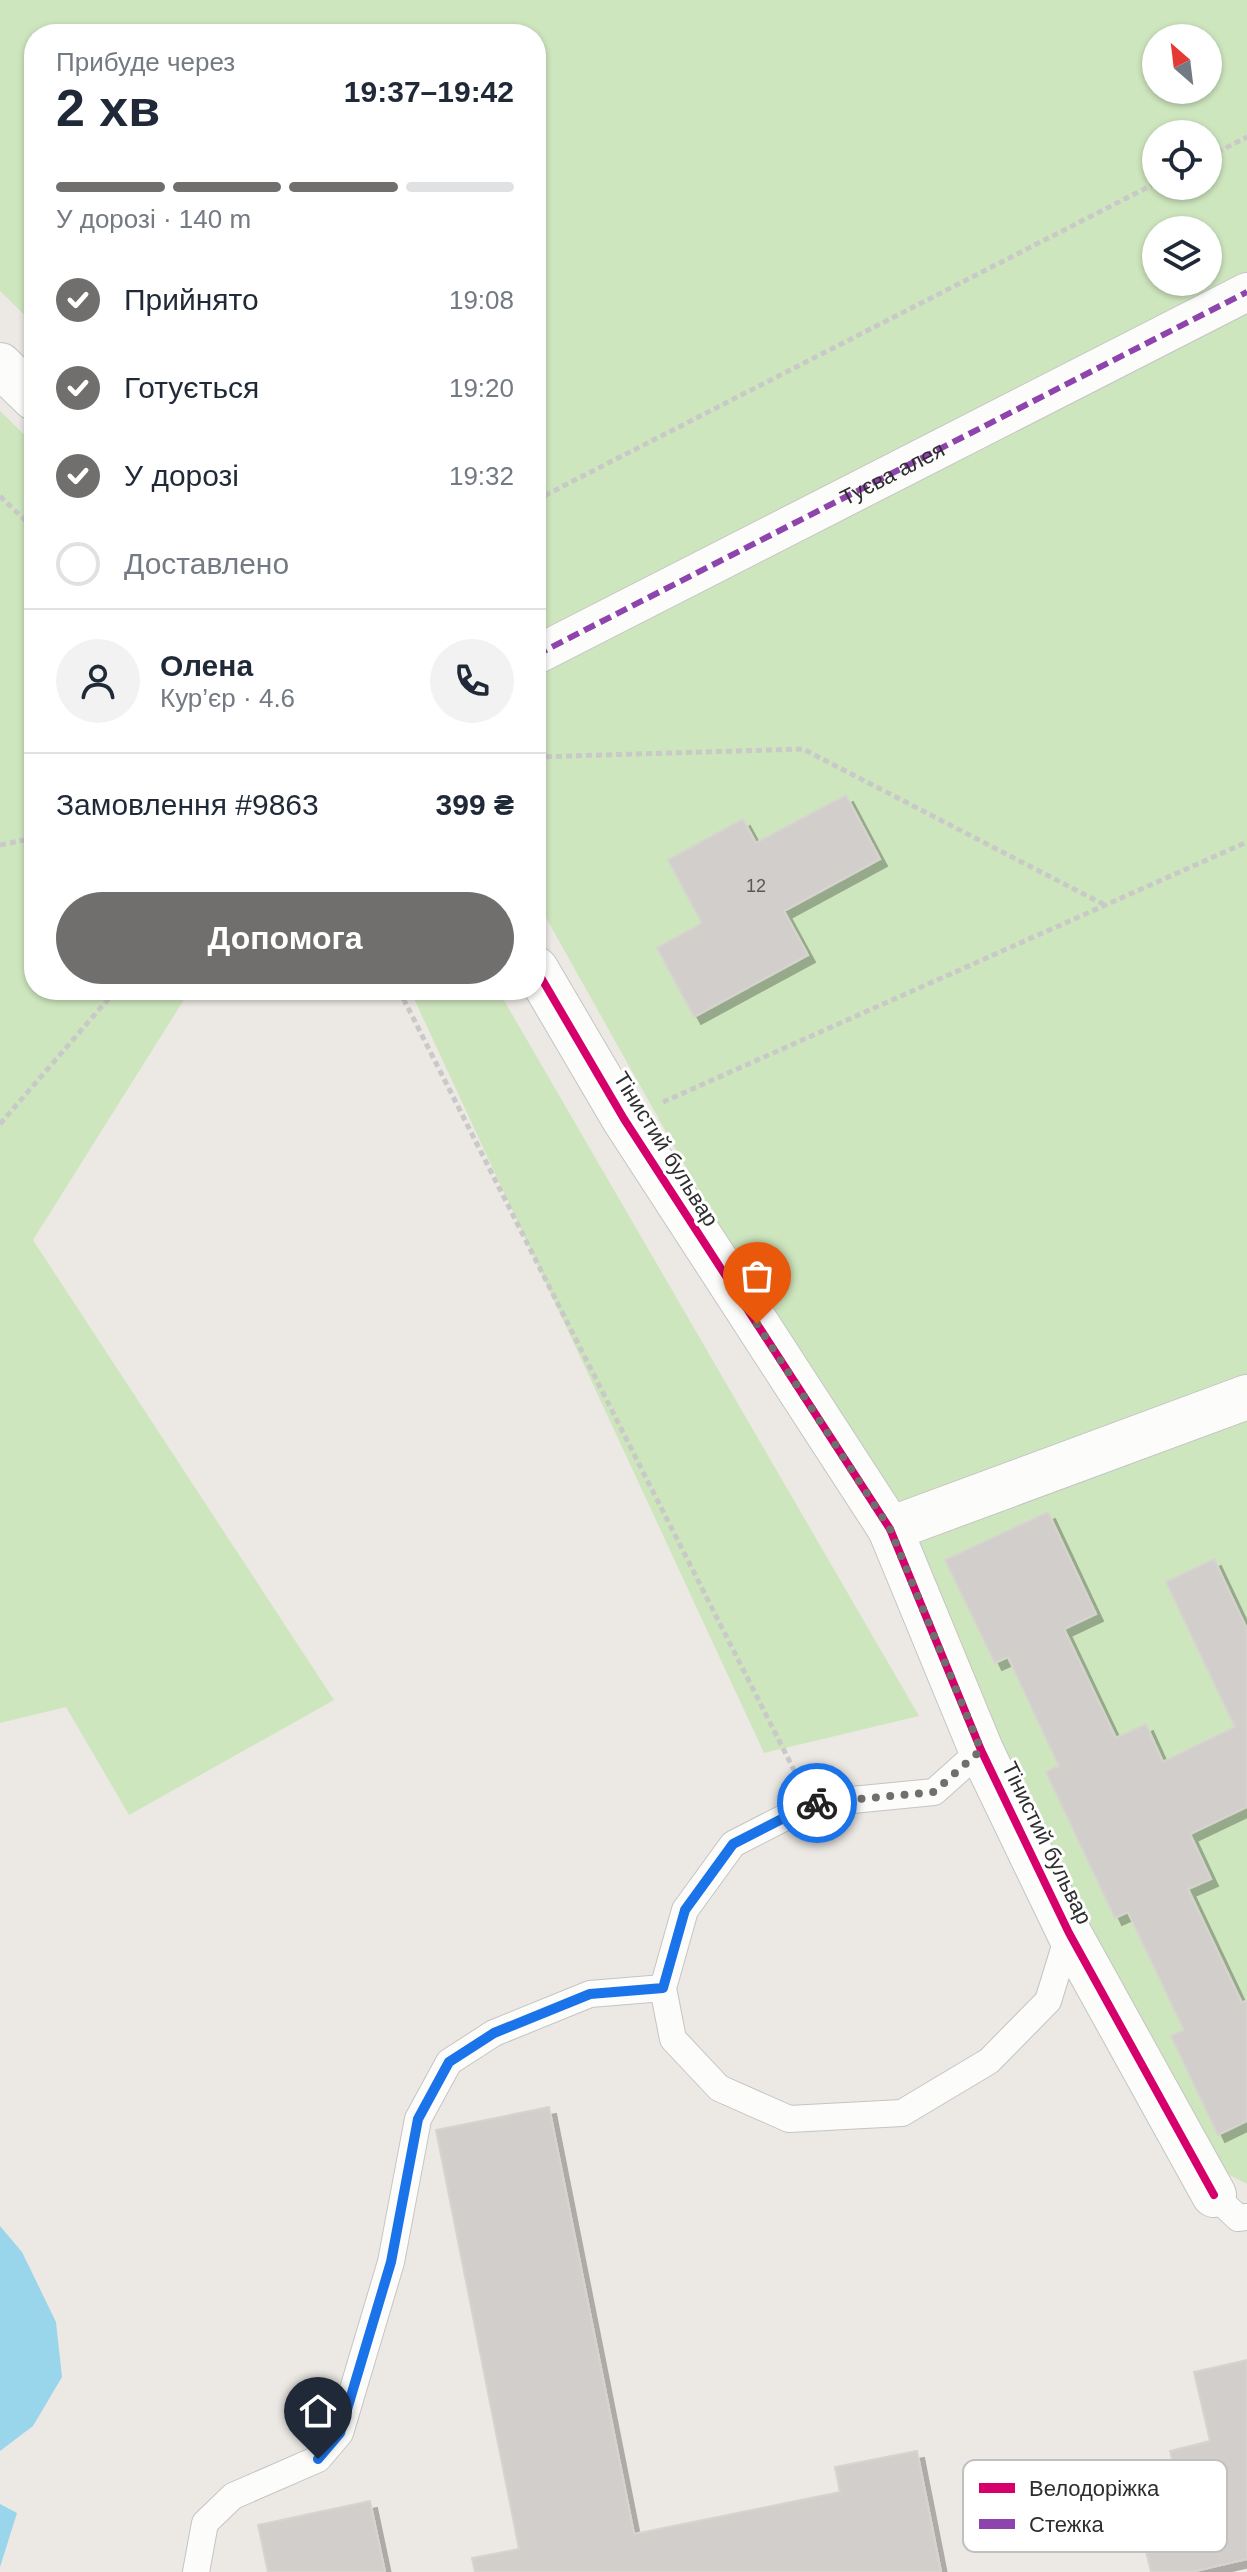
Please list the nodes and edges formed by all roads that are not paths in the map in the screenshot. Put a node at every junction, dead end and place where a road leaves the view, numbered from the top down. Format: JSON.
{"nodes":[{"id":1,"x":1247,"y":292,"type":"edge"},
{"id":2,"x":0,"y":365,"type":"edge"},
{"id":3,"x":24,"y":388,"type":"edge"},
{"id":4,"x":546,"y":650,"type":"edge"},
{"id":5,"x":546,"y":986,"type":"edge"},
{"id":6,"x":1247,"y":1397,"type":"edge"},
{"id":7,"x":890,"y":1529,"type":"junction"},
{"id":8,"x":981,"y":1750,"type":"junction"},
{"id":9,"x":1069,"y":1933,"type":"junction"},
{"id":10,"x":663,"y":1988,"type":"junction"},
{"id":11,"x":1231,"y":2206,"type":"edge"},
{"id":12,"x":196,"y":2572,"type":"edge"}],
"edges":[{"from":1,"to":4,"type":"street","name":"Туєва алея"},
{"from":2,"to":3,"type":"street"},
{"from":5,"to":7,"type":"street","name":"Тінистий бульвар"},
{"from":6,"to":7,"type":"street"},
{"from":7,"to":8,"type":"street","name":"Тінистий бульвар"},
{"from":8,"to":9,"type":"street","name":"Тінистий бульвар"},
{"from":8,"to":10,"type":"lane"},
{"from":9,"to":10,"type":"lane"},
{"from":9,"to":11,"type":"street","name":"Тінистий бульвар"},
{"from":10,"to":12,"type":"lane"}]}
